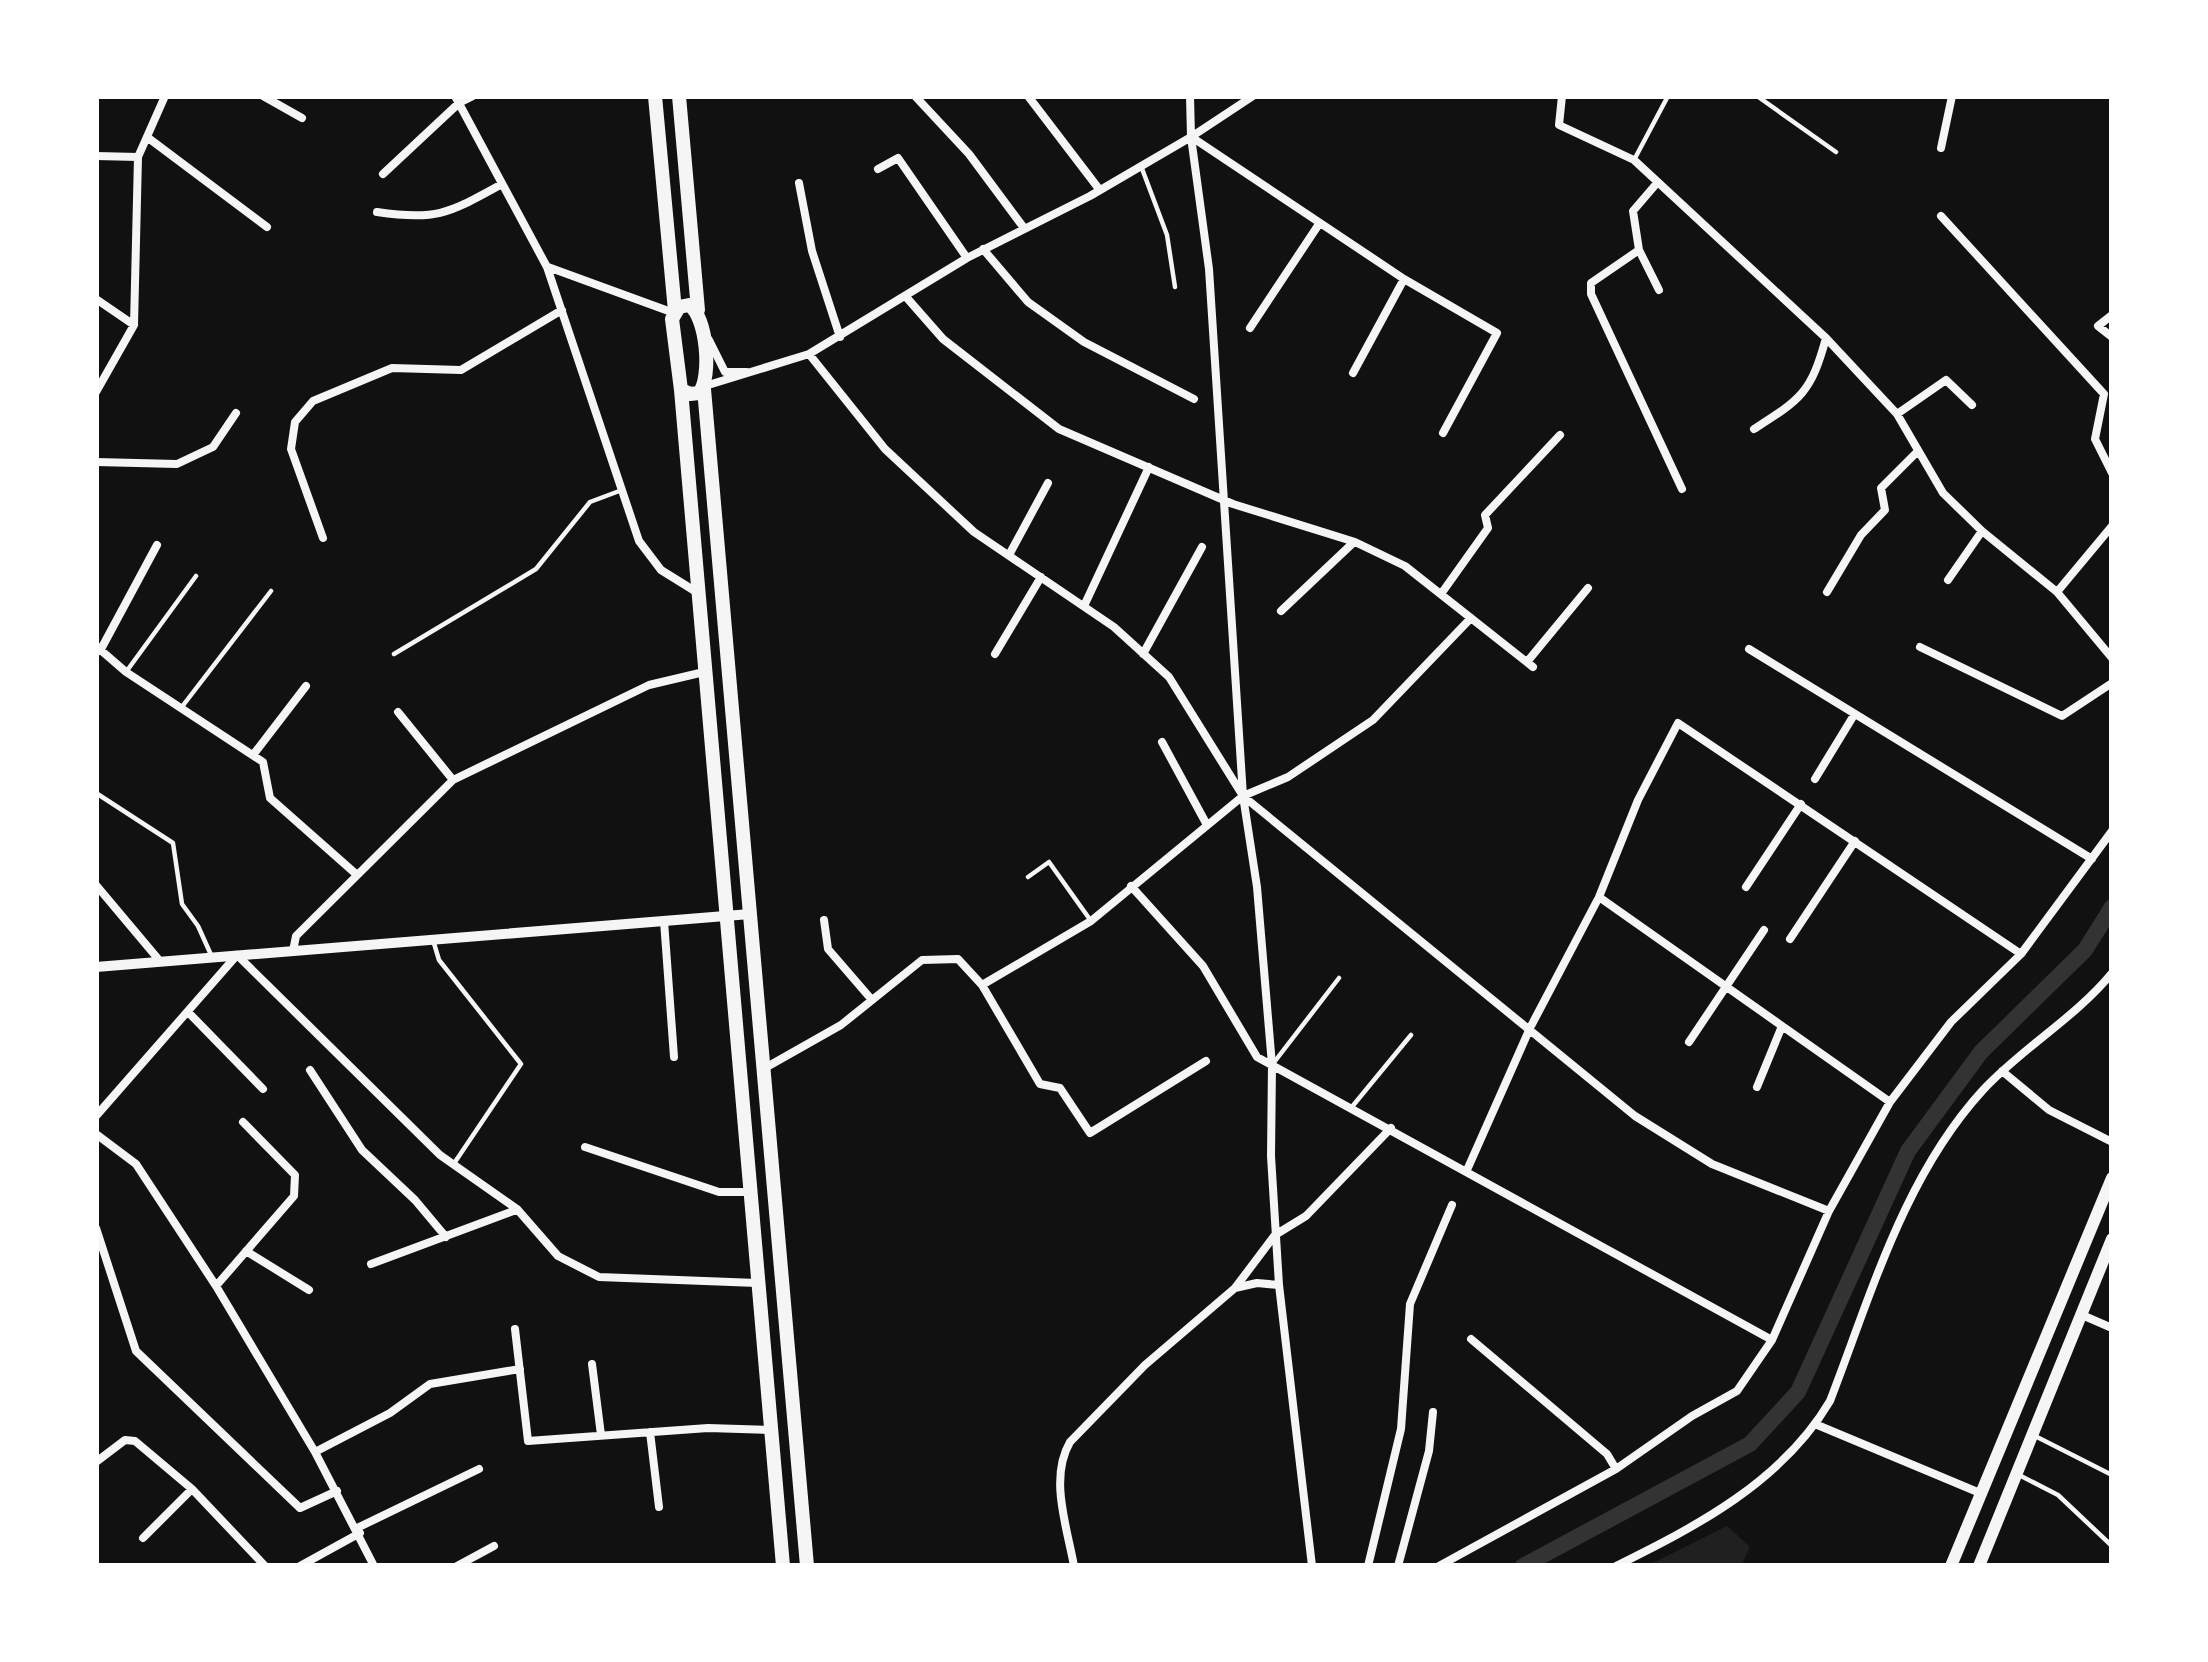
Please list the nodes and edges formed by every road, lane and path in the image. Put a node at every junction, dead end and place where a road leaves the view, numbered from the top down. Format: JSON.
{"nodes":[{"id":1,"x":165,"y":96,"type":"edge"},
{"id":2,"x":262,"y":96,"type":"edge"},
{"id":3,"x":655,"y":96,"type":"edge"},
{"id":4,"x":679,"y":96,"type":"edge"},
{"id":5,"x":915,"y":96,"type":"edge"},
{"id":6,"x":1028,"y":96,"type":"edge"},
{"id":7,"x":1190,"y":96,"type":"edge"},
{"id":8,"x":1253,"y":96,"type":"edge"},
{"id":9,"x":1562,"y":96,"type":"edge"},
{"id":10,"x":1668,"y":96,"type":"edge"},
{"id":11,"x":1756,"y":96,"type":"edge"},
{"id":12,"x":1952,"y":96,"type":"edge"},
{"id":13,"x":471,"y":97,"type":"edge"},
{"id":14,"x":456,"y":102,"type":"edge"},
{"id":15,"x":302,"y":118,"type":"dead end"},
{"id":16,"x":147,"y":137,"type":"junction"},
{"id":17,"x":1191,"y":137,"type":"junction"},
{"id":18,"x":1941,"y":148,"type":"dead end"},
{"id":19,"x":1836,"y":152,"type":"dead end"},
{"id":20,"x":96,"y":156,"type":"edge"},
{"id":21,"x":138,"y":157,"type":"junction"},
{"id":22,"x":1634,"y":160,"type":"junction"},
{"id":23,"x":1141,"y":166,"type":"junction"},
{"id":24,"x":878,"y":169,"type":"dead end"},
{"id":25,"x":383,"y":174,"type":"dead end"},
{"id":26,"x":799,"y":183,"type":"dead end"},
{"id":27,"x":1657,"y":183,"type":"junction"},
{"id":28,"x":502,"y":184,"type":"junction"},
{"id":29,"x":1099,"y":189,"type":"junction"},
{"id":30,"x":377,"y":212,"type":"dead end"},
{"id":31,"x":1941,"y":216,"type":"dead end"},
{"id":32,"x":1320,"y":224,"type":"junction"},
{"id":33,"x":267,"y":227,"type":"dead end"},
{"id":34,"x":1024,"y":228,"type":"junction"},
{"id":35,"x":983,"y":250,"type":"junction"},
{"id":36,"x":1639,"y":250,"type":"junction"},
{"id":37,"x":967,"y":258,"type":"junction"},
{"id":38,"x":547,"y":267,"type":"junction"},
{"id":39,"x":1404,"y":279,"type":"junction"},
{"id":40,"x":1175,"y":287,"type":"dead end"},
{"id":41,"x":1659,"y":290,"type":"dead end"},
{"id":42,"x":908,"y":298,"type":"junction"},
{"id":43,"x":96,"y":299,"type":"edge"},
{"id":44,"x":562,"y":310,"type":"junction"},
{"id":45,"x":698,"y":310,"type":"junction"},
{"id":46,"x":674,"y":312,"type":"junction"},
{"id":47,"x":2112,"y":315,"type":"edge"},
{"id":48,"x":134,"y":325,"type":"junction"},
{"id":49,"x":702,"y":328,"type":"junction"},
{"id":50,"x":1250,"y":328,"type":"dead end"},
{"id":51,"x":840,"y":337,"type":"junction"},
{"id":52,"x":2112,"y":337,"type":"edge"},
{"id":53,"x":1826,"y":338,"type":"junction"},
{"id":54,"x":809,"y":354,"type":"junction"},
{"id":55,"x":760,"y":371,"type":"junction"},
{"id":56,"x":1353,"y":373,"type":"dead end"},
{"id":57,"x":97,"y":387,"type":"edge"},
{"id":58,"x":705,"y":388,"type":"junction"},
{"id":59,"x":681,"y":390,"type":"junction"},
{"id":60,"x":1194,"y":398,"type":"dead end"},
{"id":61,"x":1972,"y":405,"type":"dead end"},
{"id":62,"x":236,"y":413,"type":"dead end"},
{"id":63,"x":1897,"y":414,"type":"junction"},
{"id":64,"x":1754,"y":429,"type":"dead end"},
{"id":65,"x":1443,"y":433,"type":"dead end"},
{"id":66,"x":1560,"y":435,"type":"dead end"},
{"id":67,"x":1917,"y":452,"type":"junction"},
{"id":68,"x":96,"y":462,"type":"edge"},
{"id":69,"x":1149,"y":467,"type":"junction"},
{"id":70,"x":2112,"y":473,"type":"edge"},
{"id":71,"x":1048,"y":483,"type":"dead end"},
{"id":72,"x":1682,"y":489,"type":"dead end"},
{"id":73,"x":622,"y":490,"type":"junction"},
{"id":74,"x":1221,"y":499,"type":"junction"},
{"id":75,"x":2112,"y":526,"type":"edge"},
{"id":76,"x":1982,"y":531,"type":"junction"},
{"id":77,"x":323,"y":538,"type":"dead end"},
{"id":78,"x":1355,"y":542,"type":"junction"},
{"id":79,"x":158,"y":544,"type":"dead end"},
{"id":80,"x":1202,"y":547,"type":"dead end"},
{"id":81,"x":1009,"y":555,"type":"junction"},
{"id":82,"x":196,"y":576,"type":"dead end"},
{"id":83,"x":1041,"y":577,"type":"junction"},
{"id":84,"x":1948,"y":580,"type":"dead end"},
{"id":85,"x":1588,"y":588,"type":"dead end"},
{"id":86,"x":272,"y":591,"type":"dead end"},
{"id":87,"x":1827,"y":592,"type":"dead end"},
{"id":88,"x":2057,"y":592,"type":"junction"},
{"id":89,"x":699,"y":594,"type":"junction"},
{"id":90,"x":1441,"y":594,"type":"junction"},
{"id":91,"x":1084,"y":606,"type":"junction"},
{"id":92,"x":1281,"y":611,"type":"dead end"},
{"id":93,"x":1471,"y":617,"type":"junction"},
{"id":94,"x":1920,"y":647,"type":"dead end"},
{"id":95,"x":98,"y":649,"type":"edge"},
{"id":96,"x":1749,"y":649,"type":"dead end"},
{"id":97,"x":394,"y":654,"type":"dead end"},
{"id":98,"x":995,"y":654,"type":"dead end"},
{"id":99,"x":1143,"y":654,"type":"junction"},
{"id":100,"x":2112,"y":658,"type":"edge"},
{"id":101,"x":126,"y":672,"type":"junction"},
{"id":102,"x":704,"y":672,"type":"junction"},
{"id":103,"x":2112,"y":683,"type":"edge"},
{"id":104,"x":306,"y":686,"type":"dead end"},
{"id":105,"x":182,"y":708,"type":"junction"},
{"id":106,"x":398,"y":712,"type":"dead end"},
{"id":107,"x":1854,"y":715,"type":"junction"},
{"id":108,"x":1162,"y":742,"type":"dead end"},
{"id":109,"x":253,"y":755,"type":"junction"},
{"id":110,"x":1815,"y":779,"type":"dead end"},
{"id":111,"x":453,"y":780,"type":"junction"},
{"id":112,"x":96,"y":793,"type":"edge"},
{"id":113,"x":1243,"y":796,"type":"junction"},
{"id":114,"x":1801,"y":804,"type":"junction"},
{"id":115,"x":1207,"y":825,"type":"junction"},
{"id":116,"x":2112,"y":831,"type":"edge"},
{"id":117,"x":1855,"y":841,"type":"junction"},
{"id":118,"x":2092,"y":859,"type":"junction"},
{"id":119,"x":356,"y":874,"type":"junction"},
{"id":120,"x":1028,"y":877,"type":"dead end"},
{"id":121,"x":96,"y":885,"type":"edge"},
{"id":122,"x":1131,"y":886,"type":"junction"},
{"id":123,"x":1746,"y":887,"type":"dead end"},
{"id":124,"x":1599,"y":897,"type":"junction"},
{"id":125,"x":750,"y":914,"type":"junction"},
{"id":126,"x":727,"y":916,"type":"junction"},
{"id":127,"x":824,"y":920,"type":"dead end"},
{"id":128,"x":664,"y":921,"type":"junction"},
{"id":129,"x":1091,"y":921,"type":"junction"},
{"id":130,"x":1764,"y":930,"type":"dead end"},
{"id":131,"x":1790,"y":939,"type":"dead end"},
{"id":132,"x":433,"y":940,"type":"junction"},
{"id":133,"x":293,"y":951,"type":"junction"},
{"id":134,"x":2021,"y":954,"type":"junction"},
{"id":135,"x":237,"y":956,"type":"junction"},
{"id":136,"x":212,"y":957,"type":"junction"},
{"id":137,"x":160,"y":962,"type":"junction"},
{"id":138,"x":96,"y":967,"type":"edge"},
{"id":139,"x":2112,"y":973,"type":"edge"},
{"id":140,"x":1339,"y":978,"type":"dead end"},
{"id":141,"x":982,"y":985,"type":"junction"},
{"id":142,"x":1724,"y":985,"type":"junction"},
{"id":143,"x":872,"y":1000,"type":"junction"},
{"id":144,"x":188,"y":1012,"type":"junction"},
{"id":145,"x":1782,"y":1026,"type":"junction"},
{"id":146,"x":1530,"y":1028,"type":"junction"},
{"id":147,"x":1411,"y":1035,"type":"dead end"},
{"id":148,"x":1689,"y":1042,"type":"dead end"},
{"id":149,"x":674,"y":1057,"type":"dead end"},
{"id":150,"x":1206,"y":1061,"type":"dead end"},
{"id":151,"x":1272,"y":1065,"type":"junction"},
{"id":152,"x":764,"y":1069,"type":"junction"},
{"id":153,"x":310,"y":1070,"type":"dead end"},
{"id":154,"x":2002,"y":1071,"type":"junction"},
{"id":155,"x":1757,"y":1088,"type":"dead end"},
{"id":156,"x":263,"y":1089,"type":"dead end"},
{"id":157,"x":1890,"y":1102,"type":"junction"},
{"id":158,"x":1351,"y":1108,"type":"junction"},
{"id":159,"x":96,"y":1116,"type":"edge"},
{"id":160,"x":243,"y":1122,"type":"dead end"},
{"id":161,"x":1391,"y":1128,"type":"junction"},
{"id":162,"x":96,"y":1134,"type":"edge"},
{"id":163,"x":2112,"y":1142,"type":"edge"},
{"id":164,"x":585,"y":1147,"type":"dead end"},
{"id":165,"x":453,"y":1165,"type":"junction"},
{"id":166,"x":1467,"y":1170,"type":"junction"},
{"id":167,"x":2112,"y":1178,"type":"edge"},
{"id":168,"x":751,"y":1192,"type":"junction"},
{"id":169,"x":1452,"y":1205,"type":"dead end"},
{"id":170,"x":517,"y":1209,"type":"junction"},
{"id":171,"x":1829,"y":1211,"type":"junction"},
{"id":172,"x":96,"y":1228,"type":"edge"},
{"id":173,"x":1274,"y":1234,"type":"junction"},
{"id":174,"x":446,"y":1237,"type":"junction"},
{"id":175,"x":2112,"y":1239,"type":"edge"},
{"id":176,"x":246,"y":1251,"type":"junction"},
{"id":177,"x":371,"y":1264,"type":"dead end"},
{"id":178,"x":759,"y":1283,"type":"junction"},
{"id":179,"x":1279,"y":1285,"type":"junction"},
{"id":180,"x":216,"y":1286,"type":"junction"},
{"id":181,"x":1235,"y":1288,"type":"junction"},
{"id":182,"x":309,"y":1290,"type":"dead end"},
{"id":183,"x":2081,"y":1315,"type":"junction"},
{"id":184,"x":515,"y":1328,"type":"dead end"},
{"id":185,"x":2112,"y":1328,"type":"edge"},
{"id":186,"x":1471,"y":1339,"type":"dead end"},
{"id":187,"x":1772,"y":1340,"type":"junction"},
{"id":188,"x":592,"y":1364,"type":"dead end"},
{"id":189,"x":520,"y":1369,"type":"junction"},
{"id":190,"x":1433,"y":1412,"type":"dead end"},
{"id":191,"x":1815,"y":1424,"type":"junction"},
{"id":192,"x":771,"y":1430,"type":"junction"},
{"id":193,"x":650,"y":1432,"type":"junction"},
{"id":194,"x":2032,"y":1435,"type":"junction"},
{"id":195,"x":601,"y":1436,"type":"junction"},
{"id":196,"x":315,"y":1452,"type":"junction"},
{"id":197,"x":96,"y":1462,"type":"edge"},
{"id":198,"x":478,"y":1469,"type":"dead end"},
{"id":199,"x":1616,"y":1469,"type":"junction"},
{"id":200,"x":2016,"y":1473,"type":"junction"},
{"id":201,"x":2112,"y":1475,"type":"edge"},
{"id":202,"x":192,"y":1490,"type":"junction"},
{"id":203,"x":337,"y":1491,"type":"junction"},
{"id":204,"x":1980,"y":1494,"type":"junction"},
{"id":205,"x":659,"y":1507,"type":"dead end"},
{"id":206,"x":358,"y":1531,"type":"junction"},
{"id":207,"x":143,"y":1538,"type":"dead end"},
{"id":208,"x":494,"y":1546,"type":"dead end"},
{"id":209,"x":2112,"y":1546,"type":"edge"},
{"id":210,"x":265,"y":1566,"type":"edge"},
{"id":211,"x":299,"y":1566,"type":"edge"},
{"id":212,"x":374,"y":1566,"type":"edge"},
{"id":213,"x":457,"y":1566,"type":"edge"},
{"id":214,"x":783,"y":1566,"type":"edge"},
{"id":215,"x":807,"y":1566,"type":"edge"},
{"id":216,"x":1074,"y":1566,"type":"edge"},
{"id":217,"x":1312,"y":1566,"type":"edge"},
{"id":218,"x":1367,"y":1566,"type":"edge"},
{"id":219,"x":1398,"y":1566,"type":"edge"},
{"id":220,"x":1439,"y":1566,"type":"edge"},
{"id":221,"x":1616,"y":1566,"type":"edge"},
{"id":222,"x":1951,"y":1566,"type":"edge"},
{"id":223,"x":1979,"y":1566,"type":"edge"}],
"edges":[{"from":1,"to":16,"type":"street"},
{"from":2,"to":15,"type":"street"},
{"from":3,"to":46,"type":"main road"},
{"from":4,"to":45,"type":"main road"},
{"from":5,"to":34,"type":"street"},
{"from":6,"to":29,"type":"street"},
{"from":7,"to":17,"type":"street"},
{"from":8,"to":17,"type":"street"},
{"from":9,"to":22,"type":"street"},
{"from":10,"to":22,"type":"lane"},
{"from":11,"to":19,"type":"lane"},
{"from":12,"to":18,"type":"street"},
{"from":13,"to":14,"type":"street"},
{"from":14,"to":25,"type":"street"},
{"from":14,"to":28,"type":"street"},
{"from":16,"to":21,"type":"street"},
{"from":16,"to":33,"type":"street"},
{"from":17,"to":23,"type":"street"},
{"from":17,"to":32,"type":"street"},
{"from":17,"to":74,"type":"street"},
{"from":20,"to":21,"type":"street"},
{"from":21,"to":48,"type":"street"},
{"from":22,"to":27,"type":"street"},
{"from":23,"to":29,"type":"street"},
{"from":23,"to":40,"type":"lane"},
{"from":24,"to":37,"type":"street"},
{"from":26,"to":51,"type":"street"},
{"from":27,"to":36,"type":"street"},
{"from":27,"to":53,"type":"street"},
{"from":28,"to":30,"type":"street"},
{"from":28,"to":38,"type":"street"},
{"from":29,"to":34,"type":"street"},
{"from":31,"to":70,"type":"street"},
{"from":32,"to":39,"type":"street"},
{"from":32,"to":50,"type":"street"},
{"from":34,"to":35,"type":"street"},
{"from":35,"to":37,"type":"street"},
{"from":35,"to":60,"type":"street"},
{"from":36,"to":41,"type":"street"},
{"from":36,"to":72,"type":"street"},
{"from":37,"to":42,"type":"street"},
{"from":38,"to":44,"type":"street"},
{"from":38,"to":46,"type":"street"},
{"from":39,"to":56,"type":"street"},
{"from":39,"to":65,"type":"street"},
{"from":42,"to":51,"type":"street"},
{"from":42,"to":69,"type":"street"},
{"from":43,"to":48,"type":"street"},
{"from":44,"to":73,"type":"street"},
{"from":44,"to":77,"type":"street"},
{"from":45,"to":46,"type":"main road"},
{"from":45,"to":49,"type":"main road"},
{"from":46,"to":59,"type":"main road"},
{"from":47,"to":52,"type":"street"},
{"from":48,"to":57,"type":"street"},
{"from":49,"to":55,"type":"street"},
{"from":49,"to":58,"type":"main road"},
{"from":51,"to":54,"type":"street"},
{"from":53,"to":63,"type":"street"},
{"from":53,"to":64,"type":"street"},
{"from":54,"to":55,"type":"street"},
{"from":54,"to":81,"type":"street"},
{"from":55,"to":58,"type":"street"},
{"from":58,"to":59,"type":"main road"},
{"from":58,"to":125,"type":"main road"},
{"from":59,"to":89,"type":"main road"},
{"from":61,"to":63,"type":"street"},
{"from":62,"to":68,"type":"street"},
{"from":63,"to":67,"type":"street"},
{"from":66,"to":90,"type":"street"},
{"from":67,"to":76,"type":"street"},
{"from":67,"to":87,"type":"street"},
{"from":69,"to":74,"type":"street"},
{"from":69,"to":91,"type":"street"},
{"from":71,"to":81,"type":"street"},
{"from":73,"to":89,"type":"street"},
{"from":73,"to":97,"type":"lane"},
{"from":74,"to":78,"type":"street"},
{"from":74,"to":113,"type":"street"},
{"from":75,"to":88,"type":"street"},
{"from":76,"to":84,"type":"street"},
{"from":76,"to":88,"type":"street"},
{"from":78,"to":90,"type":"street"},
{"from":78,"to":92,"type":"street"},
{"from":79,"to":95,"type":"street"},
{"from":80,"to":99,"type":"street"},
{"from":81,"to":83,"type":"street"},
{"from":82,"to":101,"type":"lane"},
{"from":83,"to":91,"type":"street"},
{"from":83,"to":98,"type":"street"},
{"from":85,"to":93,"type":"street"},
{"from":86,"to":105,"type":"lane"},
{"from":88,"to":100,"type":"street"},
{"from":89,"to":102,"type":"main road"},
{"from":90,"to":93,"type":"street"},
{"from":91,"to":99,"type":"street"},
{"from":93,"to":113,"type":"street"},
{"from":94,"to":103,"type":"street"},
{"from":95,"to":101,"type":"street"},
{"from":96,"to":107,"type":"street"},
{"from":99,"to":113,"type":"street"},
{"from":101,"to":105,"type":"street"},
{"from":102,"to":111,"type":"street"},
{"from":102,"to":126,"type":"main road"},
{"from":104,"to":109,"type":"street"},
{"from":105,"to":109,"type":"street"},
{"from":106,"to":111,"type":"street"},
{"from":107,"to":110,"type":"street"},
{"from":107,"to":118,"type":"street"},
{"from":108,"to":115,"type":"street"},
{"from":109,"to":119,"type":"street"},
{"from":111,"to":119,"type":"street"},
{"from":112,"to":136,"type":"lane"},
{"from":113,"to":115,"type":"street"},
{"from":113,"to":146,"type":"street"},
{"from":113,"to":151,"type":"street"},
{"from":114,"to":117,"type":"street"},
{"from":114,"to":123,"type":"street"},
{"from":114,"to":124,"type":"street"},
{"from":115,"to":122,"type":"street"},
{"from":116,"to":118,"type":"street"},
{"from":117,"to":131,"type":"street"},
{"from":117,"to":134,"type":"street"},
{"from":118,"to":134,"type":"street"},
{"from":119,"to":133,"type":"street"},
{"from":120,"to":129,"type":"lane"},
{"from":121,"to":137,"type":"street"},
{"from":122,"to":129,"type":"street"},
{"from":122,"to":151,"type":"street"},
{"from":124,"to":142,"type":"street"},
{"from":124,"to":146,"type":"street"},
{"from":125,"to":126,"type":"street"},
{"from":125,"to":152,"type":"main road"},
{"from":126,"to":128,"type":"street"},
{"from":126,"to":168,"type":"main road"},
{"from":127,"to":143,"type":"street"},
{"from":128,"to":132,"type":"street"},
{"from":128,"to":149,"type":"street"},
{"from":129,"to":141,"type":"street"},
{"from":130,"to":142,"type":"street"},
{"from":132,"to":133,"type":"street"},
{"from":132,"to":165,"type":"lane"},
{"from":133,"to":135,"type":"street"},
{"from":134,"to":157,"type":"street"},
{"from":135,"to":136,"type":"street"},
{"from":135,"to":144,"type":"street"},
{"from":135,"to":165,"type":"street"},
{"from":136,"to":137,"type":"street"},
{"from":137,"to":138,"type":"street"},
{"from":139,"to":154,"type":"street"},
{"from":140,"to":151,"type":"lane"},
{"from":141,"to":143,"type":"street"},
{"from":141,"to":150,"type":"street"},
{"from":142,"to":145,"type":"street"},
{"from":142,"to":148,"type":"street"},
{"from":143,"to":152,"type":"street"},
{"from":144,"to":156,"type":"street"},
{"from":144,"to":159,"type":"street"},
{"from":145,"to":155,"type":"street"},
{"from":145,"to":157,"type":"street"},
{"from":146,"to":166,"type":"street"},
{"from":146,"to":171,"type":"street"},
{"from":147,"to":158,"type":"lane"},
{"from":151,"to":158,"type":"street"},
{"from":151,"to":173,"type":"street"},
{"from":152,"to":215,"type":"main road"},
{"from":153,"to":174,"type":"street"},
{"from":154,"to":163,"type":"street"},
{"from":154,"to":191,"type":"street"},
{"from":157,"to":171,"type":"street"},
{"from":158,"to":161,"type":"street"},
{"from":160,"to":176,"type":"street"},
{"from":161,"to":166,"type":"street"},
{"from":161,"to":173,"type":"street"},
{"from":162,"to":180,"type":"street"},
{"from":164,"to":168,"type":"street"},
{"from":165,"to":170,"type":"street"},
{"from":166,"to":187,"type":"street"},
{"from":167,"to":204,"type":"main road"},
{"from":168,"to":178,"type":"main road"},
{"from":169,"to":218,"type":"street"},
{"from":170,"to":174,"type":"street"},
{"from":170,"to":178,"type":"street"},
{"from":171,"to":187,"type":"street"},
{"from":172,"to":203,"type":"street"},
{"from":173,"to":179,"type":"street"},
{"from":173,"to":181,"type":"street"},
{"from":174,"to":177,"type":"street"},
{"from":175,"to":183,"type":"main road"},
{"from":176,"to":180,"type":"street"},
{"from":176,"to":182,"type":"street"},
{"from":178,"to":192,"type":"main road"},
{"from":179,"to":181,"type":"street"},
{"from":179,"to":217,"type":"street"},
{"from":180,"to":196,"type":"street"},
{"from":181,"to":216,"type":"street"},
{"from":183,"to":185,"type":"street"},
{"from":183,"to":194,"type":"main road"},
{"from":184,"to":189,"type":"street"},
{"from":186,"to":199,"type":"street"},
{"from":187,"to":199,"type":"street"},
{"from":188,"to":195,"type":"street"},
{"from":189,"to":195,"type":"street"},
{"from":189,"to":196,"type":"street"},
{"from":190,"to":219,"type":"street"},
{"from":191,"to":204,"type":"street"},
{"from":191,"to":221,"type":"street"},
{"from":192,"to":193,"type":"street"},
{"from":192,"to":214,"type":"main road"},
{"from":193,"to":195,"type":"street"},
{"from":193,"to":205,"type":"street"},
{"from":194,"to":200,"type":"main road"},
{"from":194,"to":201,"type":"lane"},
{"from":196,"to":203,"type":"street"},
{"from":197,"to":202,"type":"street"},
{"from":198,"to":206,"type":"street"},
{"from":199,"to":220,"type":"street"},
{"from":200,"to":209,"type":"lane"},
{"from":200,"to":223,"type":"main road"},
{"from":202,"to":207,"type":"street"},
{"from":202,"to":210,"type":"street"},
{"from":203,"to":206,"type":"street"},
{"from":204,"to":222,"type":"main road"},
{"from":206,"to":211,"type":"street"},
{"from":206,"to":212,"type":"street"},
{"from":208,"to":213,"type":"street"}]}
